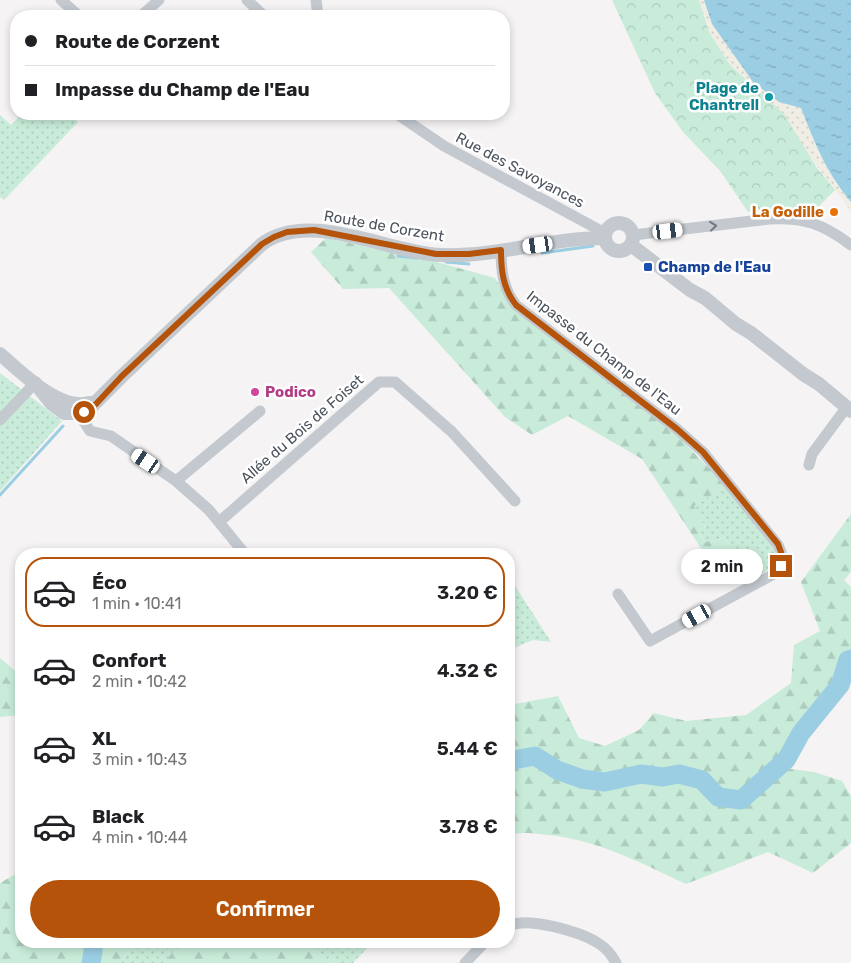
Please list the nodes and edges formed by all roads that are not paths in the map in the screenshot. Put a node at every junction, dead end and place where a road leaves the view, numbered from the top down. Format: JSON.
{"nodes":[{"id":1,"x":61,"y":0,"type":"edge"},
{"id":2,"x":159,"y":0,"type":"edge"},
{"id":3,"x":247,"y":0,"type":"edge"},
{"id":4,"x":72,"y":10,"type":"edge"},
{"id":5,"x":148,"y":10,"type":"edge"},
{"id":6,"x":258,"y":10,"type":"edge"},
{"id":7,"x":406,"y":120,"type":"edge"},
{"id":8,"x":604,"y":236,"type":"junction"},
{"id":9,"x":632,"y":240,"type":"junction"},
{"id":10,"x":851,"y":245,"type":"edge"},
{"id":11,"x":501,"y":250,"type":"junction"},
{"id":12,"x":0,"y":354,"type":"edge"},
{"id":13,"x":35,"y":383,"type":"junction"},
{"id":14,"x":80,"y":409,"type":"junction"},
{"id":15,"x":260,"y":410,"type":"dead end"},
{"id":16,"x":848,"y":411,"type":"edge"},
{"id":17,"x":0,"y":420,"type":"edge"},
{"id":18,"x":809,"y":465,"type":"dead end"},
{"id":19,"x":176,"y":481,"type":"junction"},
{"id":20,"x":516,"y":501,"type":"dead end"},
{"id":21,"x":219,"y":522,"type":"junction"},
{"id":22,"x":240,"y":548,"type":"edge"},
{"id":23,"x":618,"y":594,"type":"dead end"},
{"id":24,"x":515,"y":925,"type":"edge"},
{"id":25,"x":479,"y":948,"type":"edge"},
{"id":26,"x":465,"y":963,"type":"edge"},
{"id":27,"x":616,"y":963,"type":"edge"}],
"edges":[{"from":1,"to":4,"type":"street"},
{"from":2,"to":5,"type":"street"},
{"from":3,"to":6,"type":"street"},
{"from":7,"to":8,"type":"street","name":"Rue des Savoyances"},
{"from":8,"to":9,"type":"street"},
{"from":8,"to":9,"type":"street"},
{"from":8,"to":11,"type":"street","name":"Route de Corzent"},
{"from":9,"to":10,"type":"street","one_way":true},
{"from":9,"to":16,"type":"street"},
{"from":11,"to":14,"type":"street","name":"Route de Corzent"},
{"from":11,"to":23,"type":"street","name":"Impasse du Champ de l'Eau"},
{"from":12,"to":13,"type":"street"},
{"from":13,"to":14,"type":"street"},
{"from":13,"to":17,"type":"street"},
{"from":14,"to":19,"type":"street"},
{"from":15,"to":19,"type":"street"},
{"from":16,"to":18,"type":"street"},
{"from":19,"to":21,"type":"street"},
{"from":20,"to":21,"type":"street","name":"Allée du Bois de Foiset"},
{"from":21,"to":22,"type":"street"},
{"from":24,"to":27,"type":"street"},
{"from":25,"to":26,"type":"street"}]}
